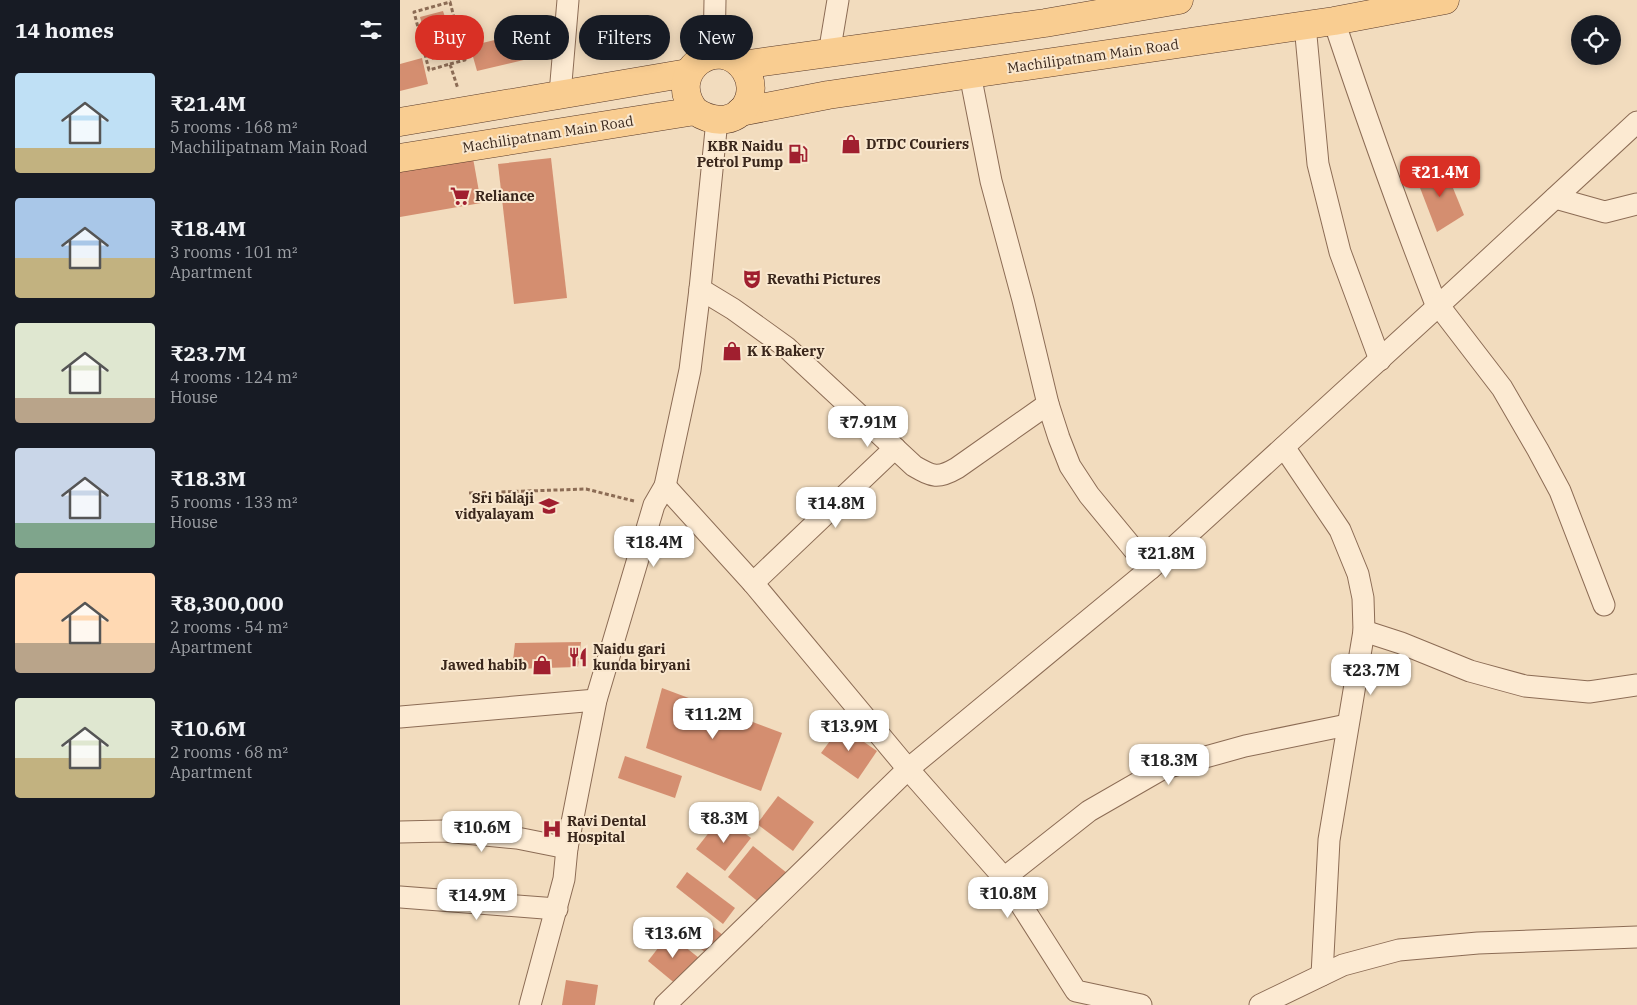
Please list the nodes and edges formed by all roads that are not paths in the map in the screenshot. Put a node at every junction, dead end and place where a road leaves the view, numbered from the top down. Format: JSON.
{"nodes":[{"id":1,"x":568,"y":0,"type":"edge"},
{"id":2,"x":715,"y":0,"type":"edge"},
{"id":3,"x":838,"y":0,"type":"edge"},
{"id":4,"x":1179,"y":0,"type":"edge"},
{"id":5,"x":1445,"y":0,"type":"edge"},
{"id":6,"x":715,"y":15,"type":"edge"},
{"id":7,"x":1334,"y":20,"type":"junction"},
{"id":8,"x":1305,"y":25,"type":"junction"},
{"id":9,"x":829,"y":54,"type":"junction"},
{"id":10,"x":700,"y":60,"type":"edge"},
{"id":11,"x":735,"y":60,"type":"edge"},
{"id":12,"x":742,"y":65,"type":"junction"},
{"id":13,"x":688,"y":73,"type":"junction"},
{"id":14,"x":970,"y":74,"type":"junction"},
{"id":15,"x":560,"y":94,"type":"junction"},
{"id":16,"x":717,"y":114,"type":"junction"},
{"id":17,"x":400,"y":122,"type":"edge"},
{"id":18,"x":1637,"y":122,"type":"edge"},
{"id":19,"x":400,"y":158,"type":"edge"},
{"id":20,"x":1555,"y":198,"type":"junction"},
{"id":21,"x":1637,"y":204,"type":"edge"},
{"id":22,"x":700,"y":289,"type":"junction"},
{"id":23,"x":1438,"y":306,"type":"junction"},
{"id":24,"x":1380,"y":360,"type":"junction"},
{"id":25,"x":1048,"y":404,"type":"junction"},
{"id":26,"x":1284,"y":447,"type":"junction"},
{"id":27,"x":894,"y":448,"type":"junction"},
{"id":28,"x":665,"y":486,"type":"junction"},
{"id":29,"x":1150,"y":569,"type":"junction"},
{"id":30,"x":753,"y":583,"type":"junction"},
{"id":31,"x":1604,"y":605,"type":"dead end"},
{"id":32,"x":1364,"y":631,"type":"junction"},
{"id":33,"x":1637,"y":685,"type":"edge"},
{"id":34,"x":596,"y":700,"type":"junction"},
{"id":35,"x":400,"y":717,"type":"edge"},
{"id":36,"x":1347,"y":725,"type":"junction"},
{"id":37,"x":908,"y":769,"type":"junction"},
{"id":38,"x":400,"y":832,"type":"edge"},
{"id":39,"x":567,"y":848,"type":"junction"},
{"id":40,"x":1004,"y":878,"type":"junction"},
{"id":41,"x":400,"y":897,"type":"edge"},
{"id":42,"x":557,"y":909,"type":"junction"},
{"id":43,"x":1637,"y":938,"type":"edge"},
{"id":44,"x":1322,"y":975,"type":"junction"},
{"id":45,"x":1080,"y":998,"type":"edge"},
{"id":46,"x":530,"y":1005,"type":"edge"},
{"id":47,"x":665,"y":1005,"type":"edge"},
{"id":48,"x":1141,"y":1005,"type":"edge"},
{"id":49,"x":1260,"y":1005,"type":"edge"}],
"edges":[{"from":1,"to":15,"type":"street"},
{"from":2,"to":6,"type":"street"},
{"from":3,"to":9,"type":"street"},
{"from":4,"to":9,"type":"main road"},
{"from":5,"to":7,"type":"main road","name":"Machilipatnam Main Road"},
{"from":7,"to":8,"type":"main road","name":"Machilipatnam Main Road"},
{"from":7,"to":23,"type":"street"},
{"from":8,"to":14,"type":"main road","name":"Machilipatnam Main Road"},
{"from":8,"to":24,"type":"street"},
{"from":9,"to":12,"type":"main road"},
{"from":10,"to":13,"type":"main road"},
{"from":11,"to":12,"type":"main road"},
{"from":12,"to":16,"type":"main road"},
{"from":13,"to":15,"type":"main road"},
{"from":13,"to":16,"type":"main road"},
{"from":14,"to":16,"type":"main road","name":"Machilipatnam Main Road"},
{"from":14,"to":25,"type":"street"},
{"from":15,"to":17,"type":"main road"},
{"from":16,"to":19,"type":"main road","name":"Machilipatnam Main Road"},
{"from":16,"to":22,"type":"street"},
{"from":18,"to":20,"type":"street"},
{"from":20,"to":21,"type":"street"},
{"from":20,"to":23,"type":"street"},
{"from":22,"to":27,"type":"street"},
{"from":22,"to":28,"type":"street"},
{"from":23,"to":24,"type":"street"},
{"from":23,"to":31,"type":"street"},
{"from":24,"to":26,"type":"street"},
{"from":25,"to":27,"type":"street"},
{"from":25,"to":29,"type":"street"},
{"from":26,"to":29,"type":"street"},
{"from":26,"to":32,"type":"street"},
{"from":27,"to":30,"type":"street"},
{"from":28,"to":30,"type":"street"},
{"from":28,"to":34,"type":"street"},
{"from":29,"to":37,"type":"street"},
{"from":30,"to":37,"type":"street"},
{"from":32,"to":33,"type":"street"},
{"from":32,"to":36,"type":"street"},
{"from":34,"to":35,"type":"street"},
{"from":34,"to":39,"type":"street"},
{"from":36,"to":40,"type":"street"},
{"from":36,"to":44,"type":"street"},
{"from":37,"to":40,"type":"street"},
{"from":37,"to":47,"type":"street"},
{"from":38,"to":39,"type":"street"},
{"from":39,"to":42,"type":"street"},
{"from":40,"to":45,"type":"street"},
{"from":41,"to":42,"type":"street"},
{"from":42,"to":46,"type":"street"},
{"from":43,"to":44,"type":"street"},
{"from":44,"to":49,"type":"street"},
{"from":45,"to":48,"type":"street"}]}
